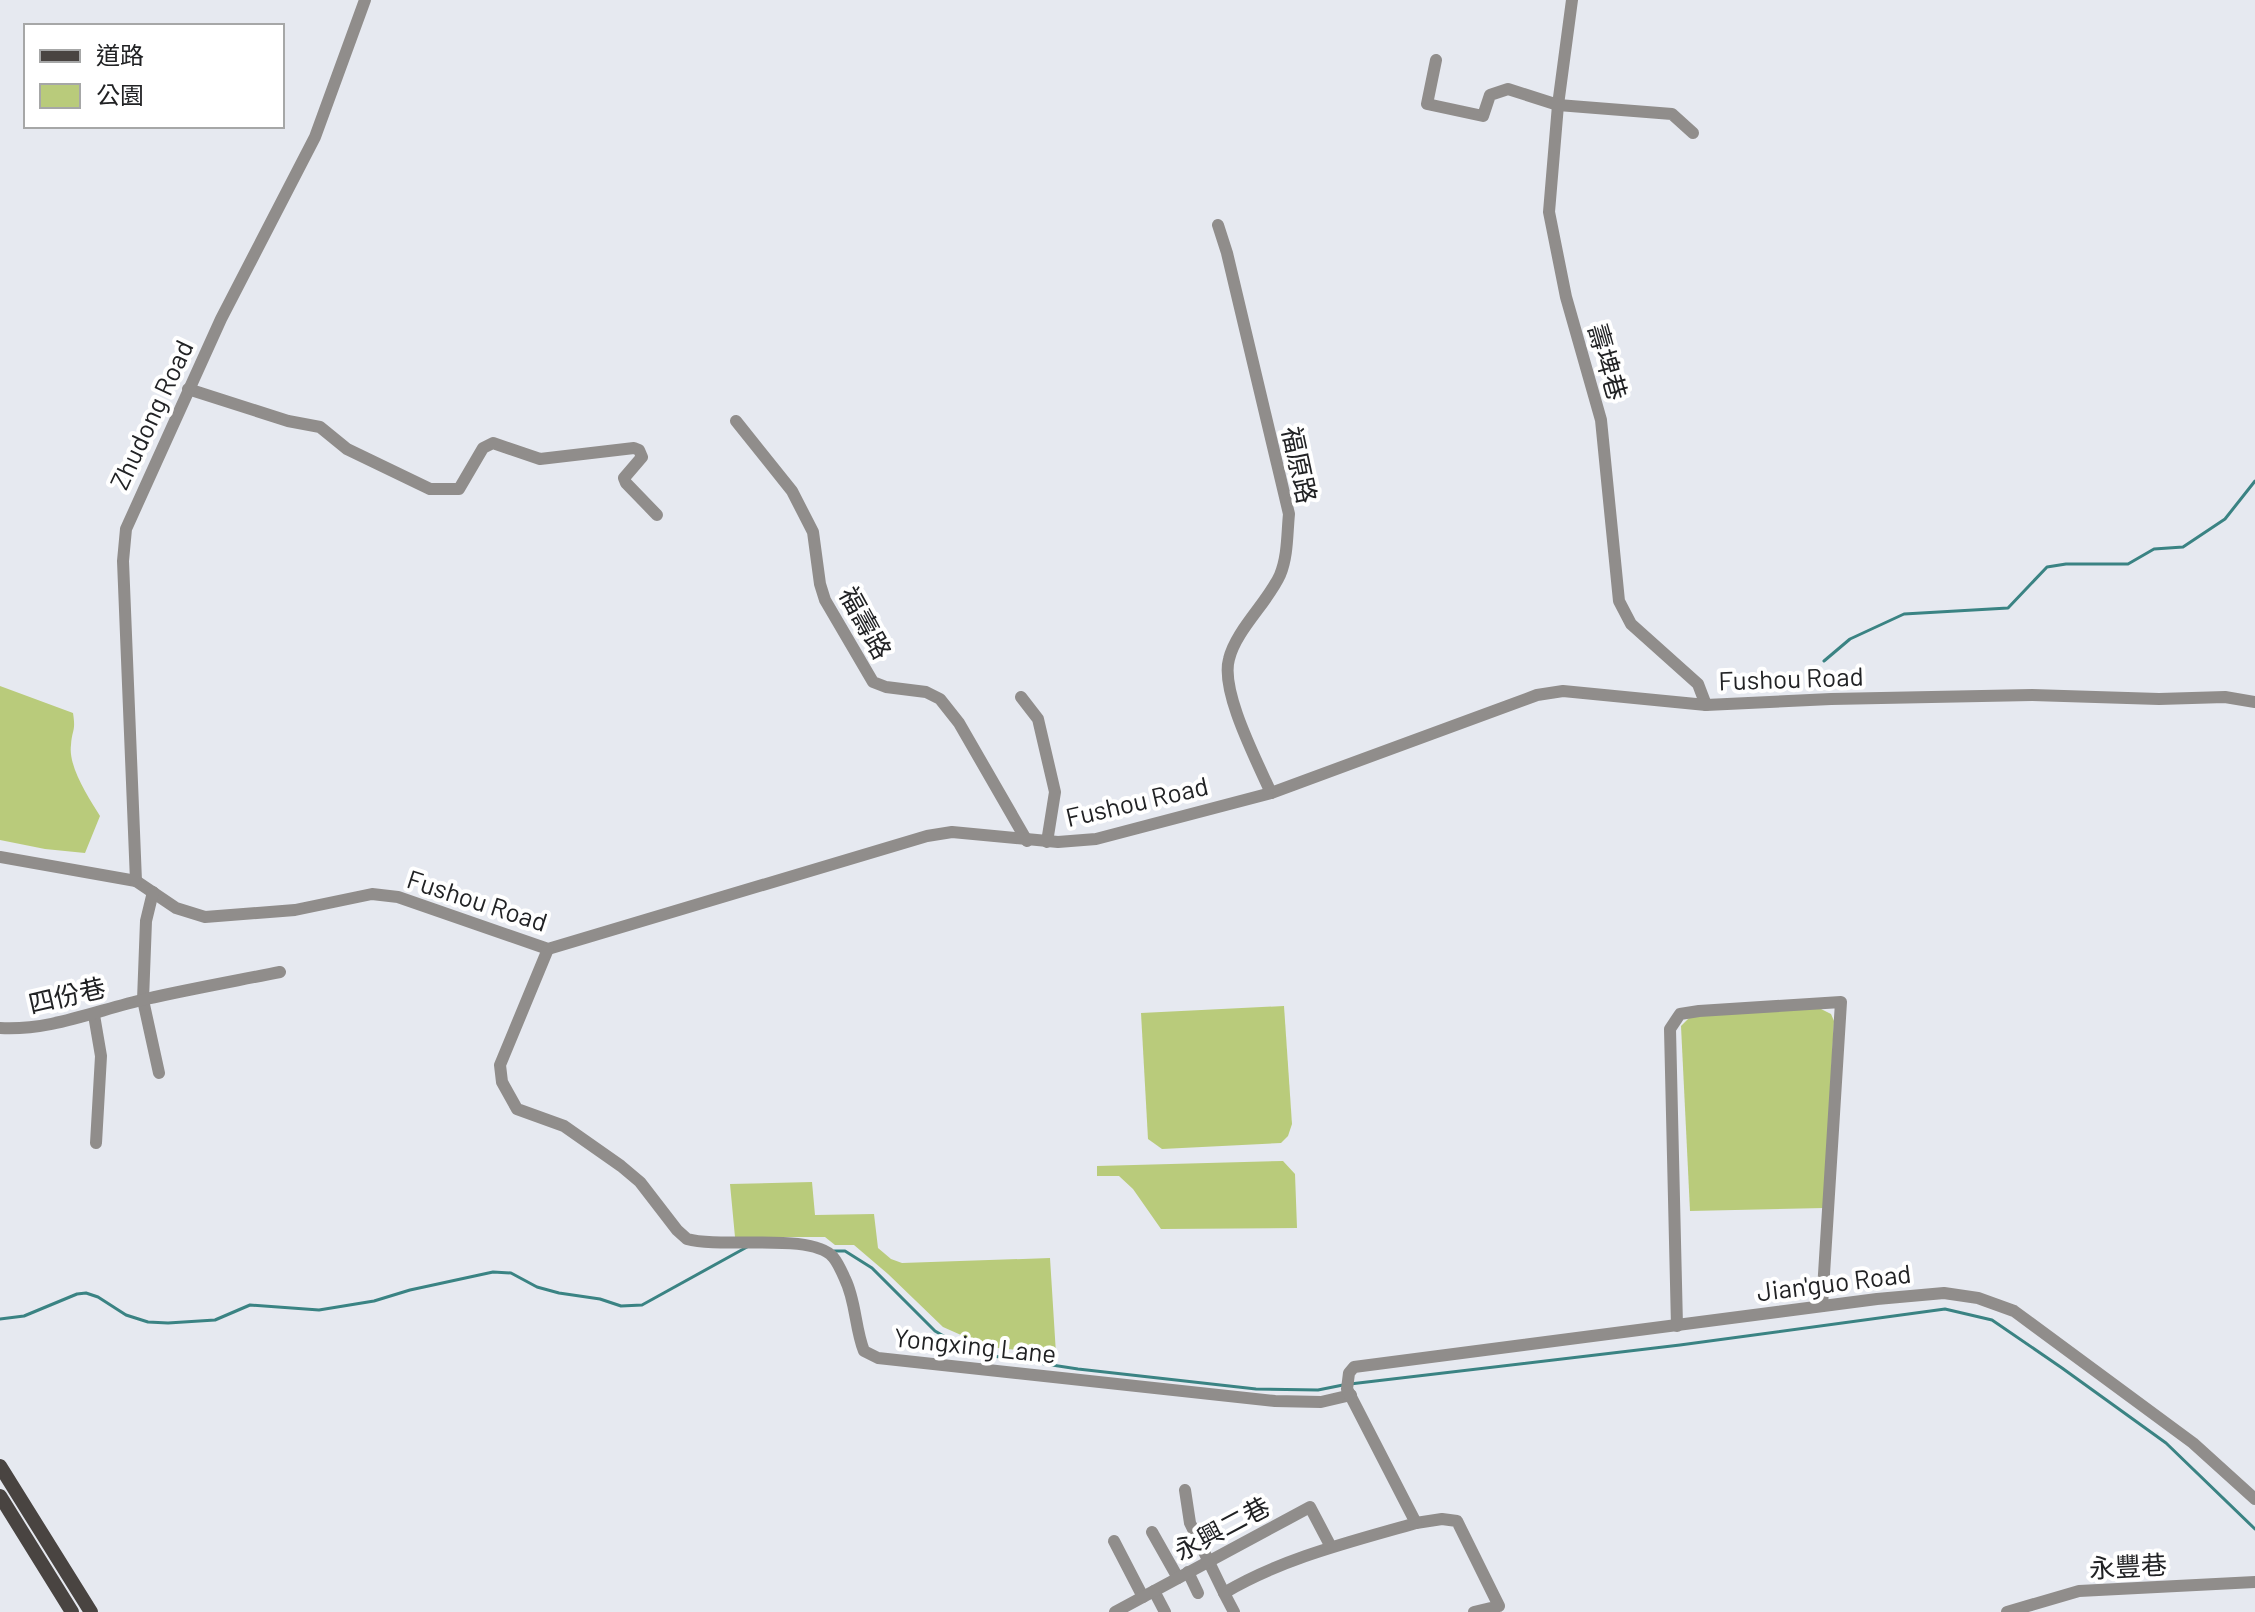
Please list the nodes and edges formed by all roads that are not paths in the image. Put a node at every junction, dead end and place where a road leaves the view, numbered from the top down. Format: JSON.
{"nodes":[{"id":1,"x":365,"y":0,"type":"edge"},
{"id":2,"x":1572,"y":0,"type":"edge"},
{"id":3,"x":1436,"y":60,"type":"dead end"},
{"id":4,"x":1558,"y":105,"type":"junction"},
{"id":5,"x":1693,"y":133,"type":"dead end"},
{"id":6,"x":1218,"y":225,"type":"dead end"},
{"id":7,"x":188,"y":389,"type":"junction"},
{"id":8,"x":736,"y":421,"type":"dead end"},
{"id":9,"x":657,"y":515,"type":"dead end"},
{"id":10,"x":1021,"y":697,"type":"dead end"},
{"id":11,"x":2255,"y":702,"type":"edge"},
{"id":12,"x":1706,"y":705,"type":"junction"},
{"id":13,"x":1271,"y":793,"type":"junction"},
{"id":14,"x":1027,"y":841,"type":"junction"},
{"id":15,"x":1047,"y":842,"type":"junction"},
{"id":16,"x":0,"y":857,"type":"edge"},
{"id":17,"x":136,"y":881,"type":"junction"},
{"id":18,"x":153,"y":892,"type":"junction"},
{"id":19,"x":548,"y":949,"type":"junction"},
{"id":20,"x":280,"y":972,"type":"dead end"},
{"id":21,"x":143,"y":1000,"type":"junction"},
{"id":22,"x":94,"y":1015,"type":"junction"},
{"id":23,"x":0,"y":1028,"type":"edge"},
{"id":24,"x":159,"y":1073,"type":"dead end"},
{"id":25,"x":96,"y":1143,"type":"dead end"},
{"id":26,"x":1822,"y":1306,"type":"junction"},
{"id":27,"x":1677,"y":1326,"type":"junction"},
{"id":28,"x":1349,"y":1388,"type":"junction"},
{"id":29,"x":0,"y":1466,"type":"edge"},
{"id":30,"x":1185,"y":1490,"type":"dead end"},
{"id":31,"x":0,"y":1496,"type":"edge"},
{"id":32,"x":2255,"y":1499,"type":"edge"},
{"id":33,"x":1416,"y":1523,"type":"junction"},
{"id":34,"x":1152,"y":1532,"type":"dead end"},
{"id":35,"x":1114,"y":1541,"type":"dead end"},
{"id":36,"x":1331,"y":1547,"type":"junction"},
{"id":37,"x":1207,"y":1561,"type":"junction"},
{"id":38,"x":1183,"y":1575,"type":"junction"},
{"id":39,"x":2255,"y":1582,"type":"edge"},
{"id":40,"x":1198,"y":1593,"type":"dead end"},
{"id":41,"x":1224,"y":1593,"type":"junction"},
{"id":42,"x":1148,"y":1594,"type":"junction"},
{"id":43,"x":72,"y":1612,"type":"edge"},
{"id":44,"x":91,"y":1612,"type":"edge"},
{"id":45,"x":1115,"y":1612,"type":"edge"},
{"id":46,"x":1165,"y":1612,"type":"edge"},
{"id":47,"x":1234,"y":1612,"type":"edge"},
{"id":48,"x":1474,"y":1612,"type":"edge"},
{"id":49,"x":2007,"y":1612,"type":"edge"}],
"edges":[{"from":1,"to":7,"type":"street","name":"Zhudong Road"},
{"from":2,"to":4,"type":"street","name":"壽埤巷"},
{"from":3,"to":4,"type":"street"},
{"from":4,"to":5,"type":"street"},
{"from":4,"to":12,"type":"street","name":"壽埤巷"},
{"from":6,"to":13,"type":"street","name":"福原路"},
{"from":7,"to":9,"type":"street"},
{"from":7,"to":17,"type":"street","name":"Zhudong Road"},
{"from":8,"to":14,"type":"street","name":"福壽路"},
{"from":10,"to":15,"type":"street"},
{"from":11,"to":12,"type":"street","name":"Fushou Road"},
{"from":12,"to":13,"type":"street","name":"Fushou Road"},
{"from":13,"to":15,"type":"street","name":"Fushou Road"},
{"from":14,"to":15,"type":"street","name":"Fushou Road"},
{"from":14,"to":19,"type":"street","name":"Fushou Road"},
{"from":16,"to":17,"type":"street","name":"Fushou Road"},
{"from":17,"to":18,"type":"street","name":"Fushou Road"},
{"from":18,"to":19,"type":"street","name":"Fushou Road"},
{"from":18,"to":21,"type":"street","name":"四份巷"},
{"from":19,"to":28,"type":"street","name":"Yongxing Lane"},
{"from":20,"to":21,"type":"street","name":"四份巷"},
{"from":21,"to":22,"type":"street","name":"四份巷"},
{"from":21,"to":24,"type":"street","name":"四份巷"},
{"from":22,"to":23,"type":"street","name":"四份巷"},
{"from":22,"to":25,"type":"street"},
{"from":26,"to":27,"type":"street","name":"Jian'guo Road"},
{"from":26,"to":27,"type":"street"},
{"from":26,"to":32,"type":"street","name":"Jian'guo Road"},
{"from":27,"to":28,"type":"street","name":"Jian'guo Road"},
{"from":28,"to":33,"type":"street"},
{"from":29,"to":44,"type":"main road"},
{"from":30,"to":37,"type":"street"},
{"from":31,"to":43,"type":"main road"},
{"from":33,"to":36,"type":"street"},
{"from":33,"to":48,"type":"street"},
{"from":34,"to":38,"type":"street"},
{"from":35,"to":42,"type":"street"},
{"from":36,"to":37,"type":"street","name":"永興二巷"},
{"from":36,"to":41,"type":"street"},
{"from":37,"to":38,"type":"street","name":"永興二巷"},
{"from":37,"to":41,"type":"street"},
{"from":38,"to":40,"type":"street"},
{"from":38,"to":42,"type":"street","name":"永興二巷"},
{"from":39,"to":49,"type":"street","name":"永豐巷"},
{"from":41,"to":47,"type":"street"},
{"from":42,"to":45,"type":"street","name":"永興二巷"},
{"from":42,"to":46,"type":"street"}]}
